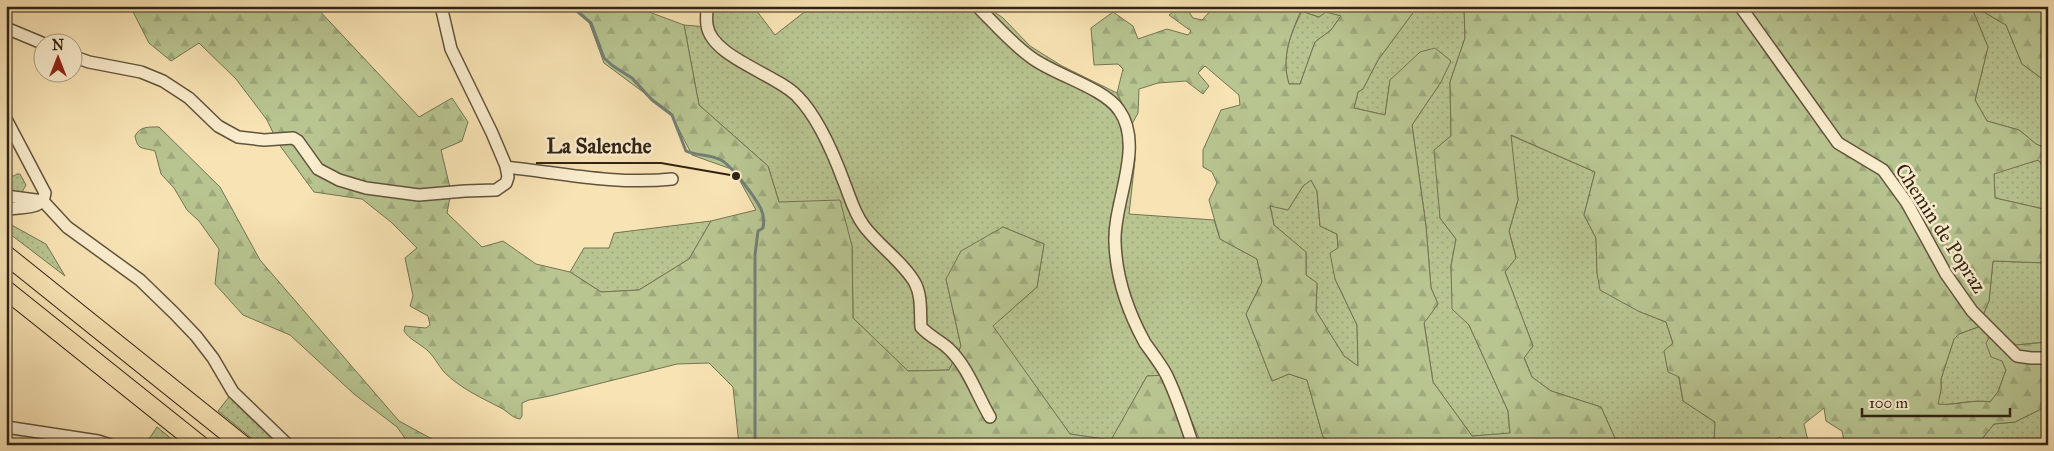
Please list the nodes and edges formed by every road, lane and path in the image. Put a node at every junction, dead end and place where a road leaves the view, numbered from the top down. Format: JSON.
{"nodes":[{"id":1,"x":441,"y":6,"type":"edge"},
{"id":2,"x":708,"y":6,"type":"edge"},
{"id":3,"x":977,"y":6,"type":"edge"},
{"id":4,"x":1740,"y":6,"type":"edge"},
{"id":5,"x":6,"y":28,"type":"edge"},
{"id":6,"x":32,"y":39,"type":"edge"},
{"id":7,"x":82,"y":60,"type":"edge"},
{"id":8,"x":6,"y":119,"type":"edge"},
{"id":9,"x":506,"y":167,"type":"junction"},
{"id":10,"x":672,"y":179,"type":"dead end"},
{"id":11,"x":6,"y":196,"type":"edge"},
{"id":12,"x":45,"y":202,"type":"junction"},
{"id":13,"x":6,"y":210,"type":"edge"},
{"id":14,"x":6,"y":255,"type":"edge"},
{"id":15,"x":6,"y":290,"type":"edge"},
{"id":16,"x":2048,"y":358,"type":"edge"},
{"id":17,"x":990,"y":417,"type":"dead end"},
{"id":18,"x":6,"y":427,"type":"edge"},
{"id":19,"x":110,"y":445,"type":"edge"},
{"id":20,"x":200,"y":445,"type":"edge"},
{"id":21,"x":243,"y":445,"type":"edge"},
{"id":22,"x":288,"y":445,"type":"edge"},
{"id":23,"x":1193,"y":445,"type":"edge"}],
"edges":[{"from":1,"to":9,"type":"street"},
{"from":2,"to":17,"type":"street"},
{"from":3,"to":23,"type":"street"},
{"from":4,"to":16,"type":"street","name":"Chemin de Popraz"},
{"from":5,"to":6,"type":"street"},
{"from":7,"to":9,"type":"street"},
{"from":8,"to":12,"type":"street"},
{"from":9,"to":10,"type":"street"},
{"from":11,"to":12,"type":"street"},
{"from":12,"to":13,"type":"street"},
{"from":12,"to":22,"type":"street"},
{"from":14,"to":21,"type":"highway"},
{"from":15,"to":20,"type":"highway"},
{"from":18,"to":19,"type":"street"}]}
